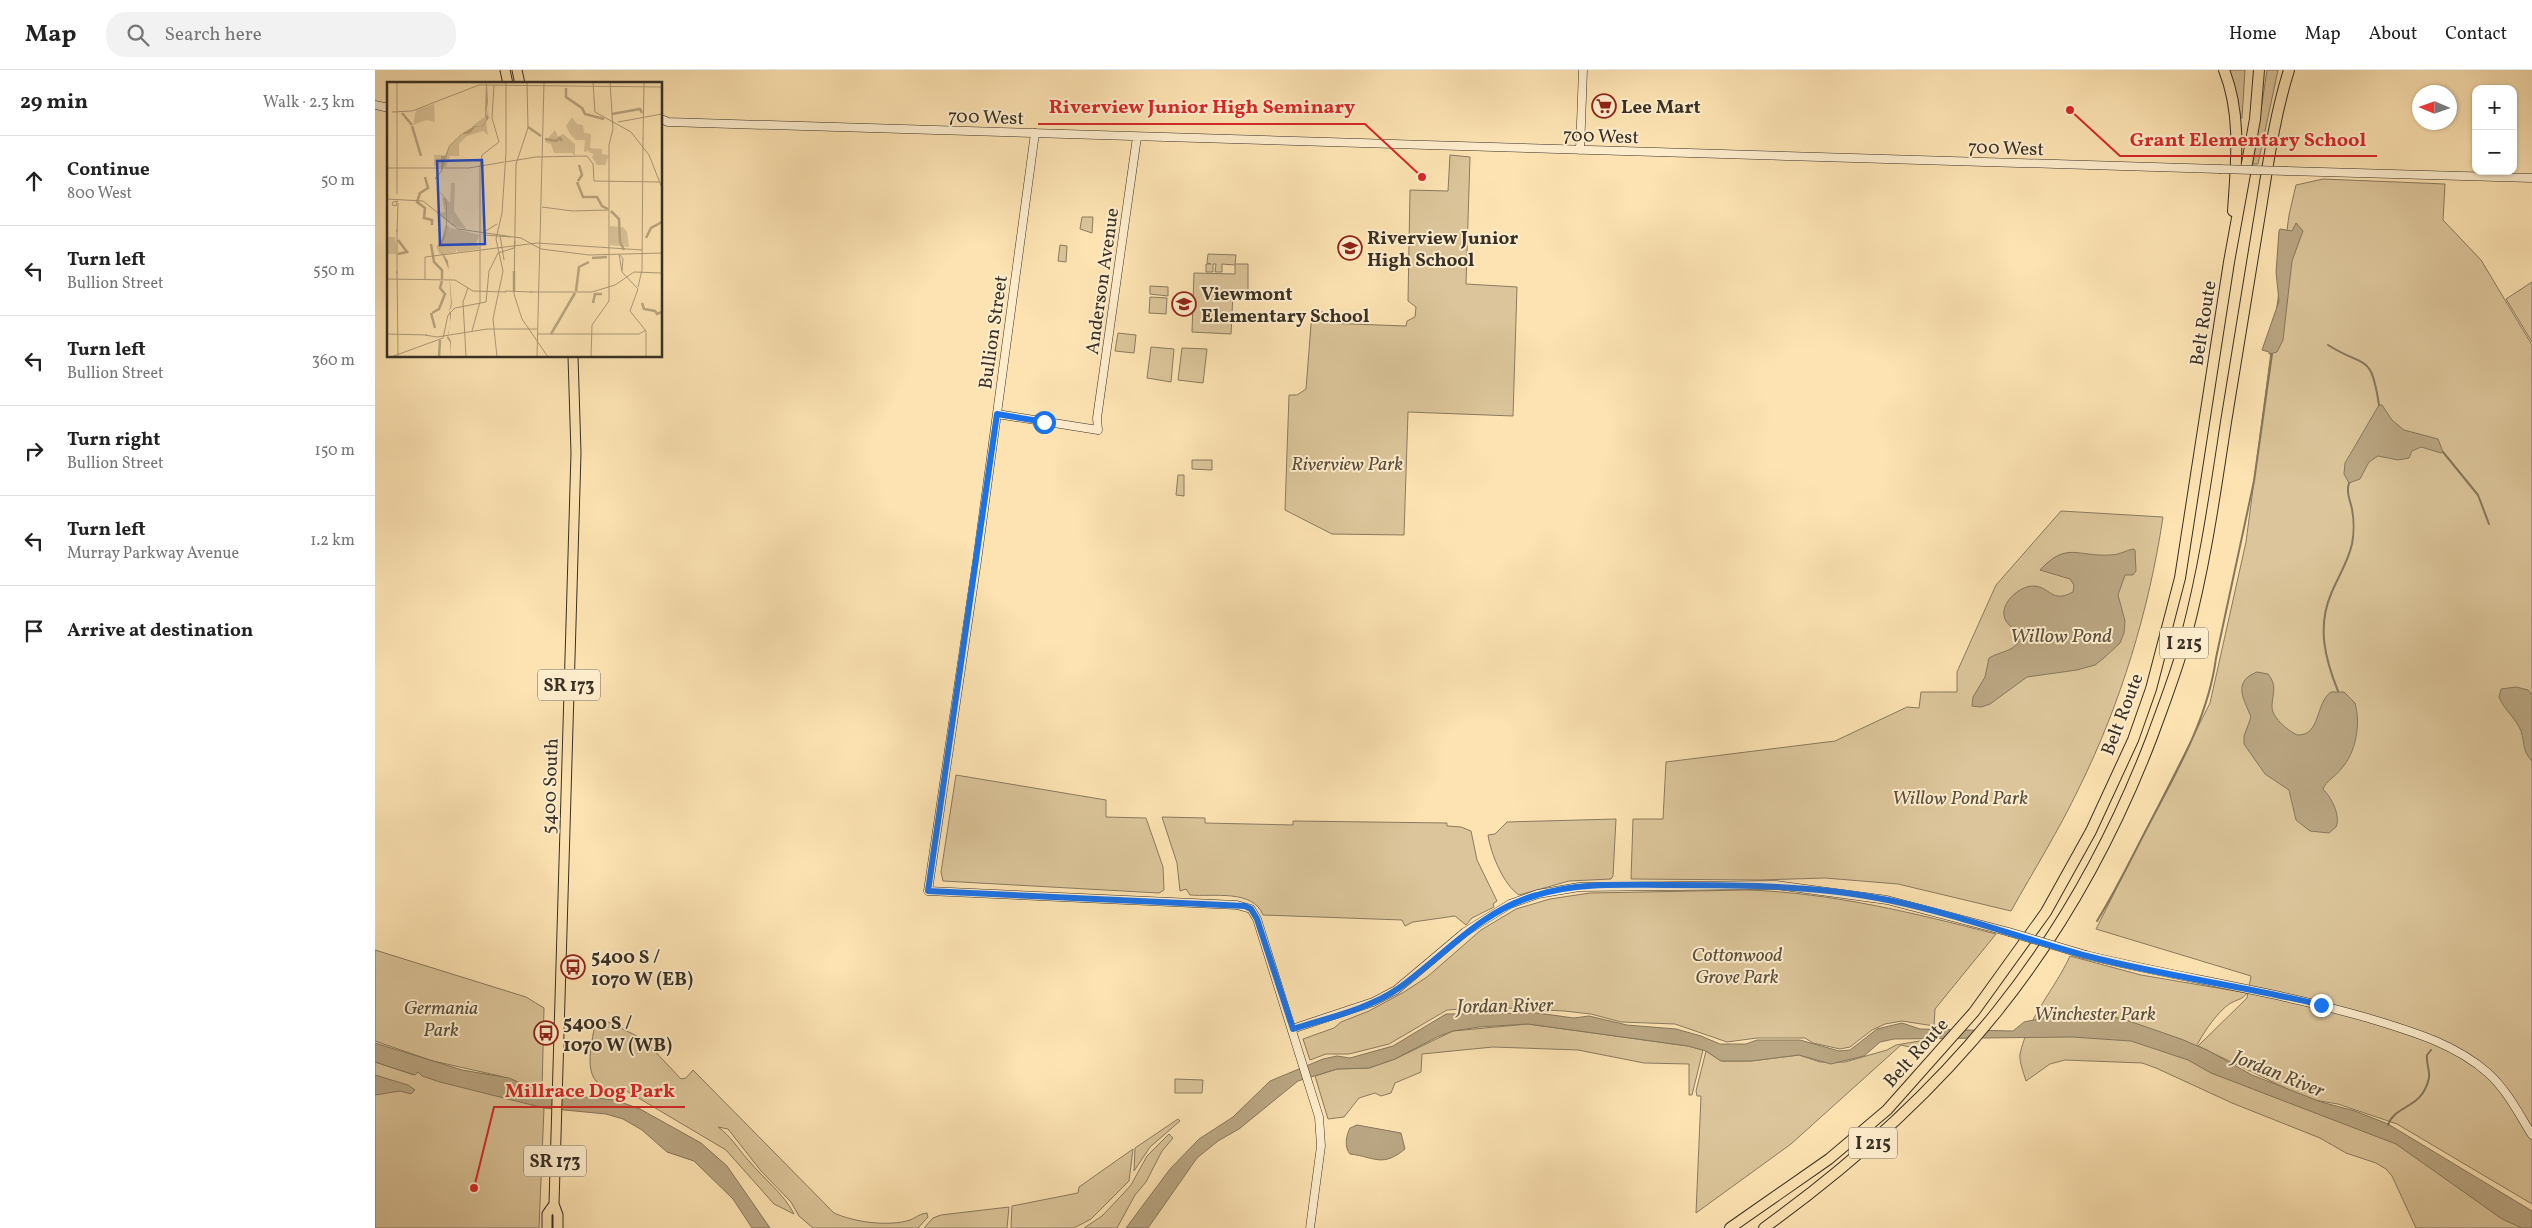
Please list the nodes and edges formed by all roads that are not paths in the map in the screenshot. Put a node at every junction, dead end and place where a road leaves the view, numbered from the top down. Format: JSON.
{"nodes":[{"id":1,"x":1583,"y":70,"type":"edge"},
{"id":2,"x":2224,"y":70,"type":"edge"},
{"id":3,"x":2259,"y":70,"type":"edge"},
{"id":4,"x":2289,"y":70,"type":"edge"},
{"id":5,"x":2294,"y":70,"type":"edge"},
{"id":6,"x":2282,"y":93,"type":"junction"},
{"id":7,"x":664,"y":122,"type":"edge"},
{"id":8,"x":1035,"y":133,"type":"junction"},
{"id":9,"x":1137,"y":137,"type":"junction"},
{"id":10,"x":1580,"y":150,"type":"junction"},
{"id":11,"x":2532,"y":178,"type":"edge"},
{"id":12,"x":2229,"y":262,"type":"junction"},
{"id":13,"x":573,"y":358,"type":"edge"},
{"id":14,"x":997,"y":414,"type":"junction"},
{"id":15,"x":1293,"y":1029,"type":"junction"},
{"id":16,"x":2532,"y":1135,"type":"edge"},
{"id":17,"x":554,"y":1204,"type":"junction"},
{"id":18,"x":547,"y":1228,"type":"edge"},
{"id":19,"x":558,"y":1228,"type":"edge"},
{"id":20,"x":1310,"y":1228,"type":"edge"},
{"id":21,"x":1730,"y":1228,"type":"edge"},
{"id":22,"x":1764,"y":1228,"type":"edge"}],
"edges":[{"from":1,"to":10,"type":"street"},
{"from":2,"to":12,"type":"highway"},
{"from":3,"to":12,"type":"highway","name":"Belt Route","number":"I 215"},
{"from":4,"to":6,"type":"highway","name":"Belt Route","number":"I 215"},
{"from":5,"to":6,"type":"highway"},
{"from":6,"to":22,"type":"highway","name":"Belt Route","number":"I 215"},
{"from":7,"to":8,"type":"street","name":"700 West"},
{"from":8,"to":9,"type":"street","name":"700 West"},
{"from":8,"to":14,"type":"street","name":"Bullion Street"},
{"from":9,"to":10,"type":"street","name":"700 West"},
{"from":9,"to":14,"type":"street","name":"Anderson Avenue"},
{"from":10,"to":11,"type":"street","name":"700 West","bridge":true},
{"from":12,"to":21,"type":"highway","name":"Belt Route","number":"I 215"},
{"from":13,"to":17,"type":"main road","name":"5400 South","number":"SR 173"},
{"from":14,"to":15,"type":"street","name":"Bullion Street"},
{"from":15,"to":16,"type":"street","bridge":true},
{"from":15,"to":20,"type":"street","name":"Bullion Street"},
{"from":17,"to":18,"type":"main road","name":"5400 South","number":"SR 173"},
{"from":17,"to":19,"type":"main road","name":"5400 South","number":"SR 173"}]}
